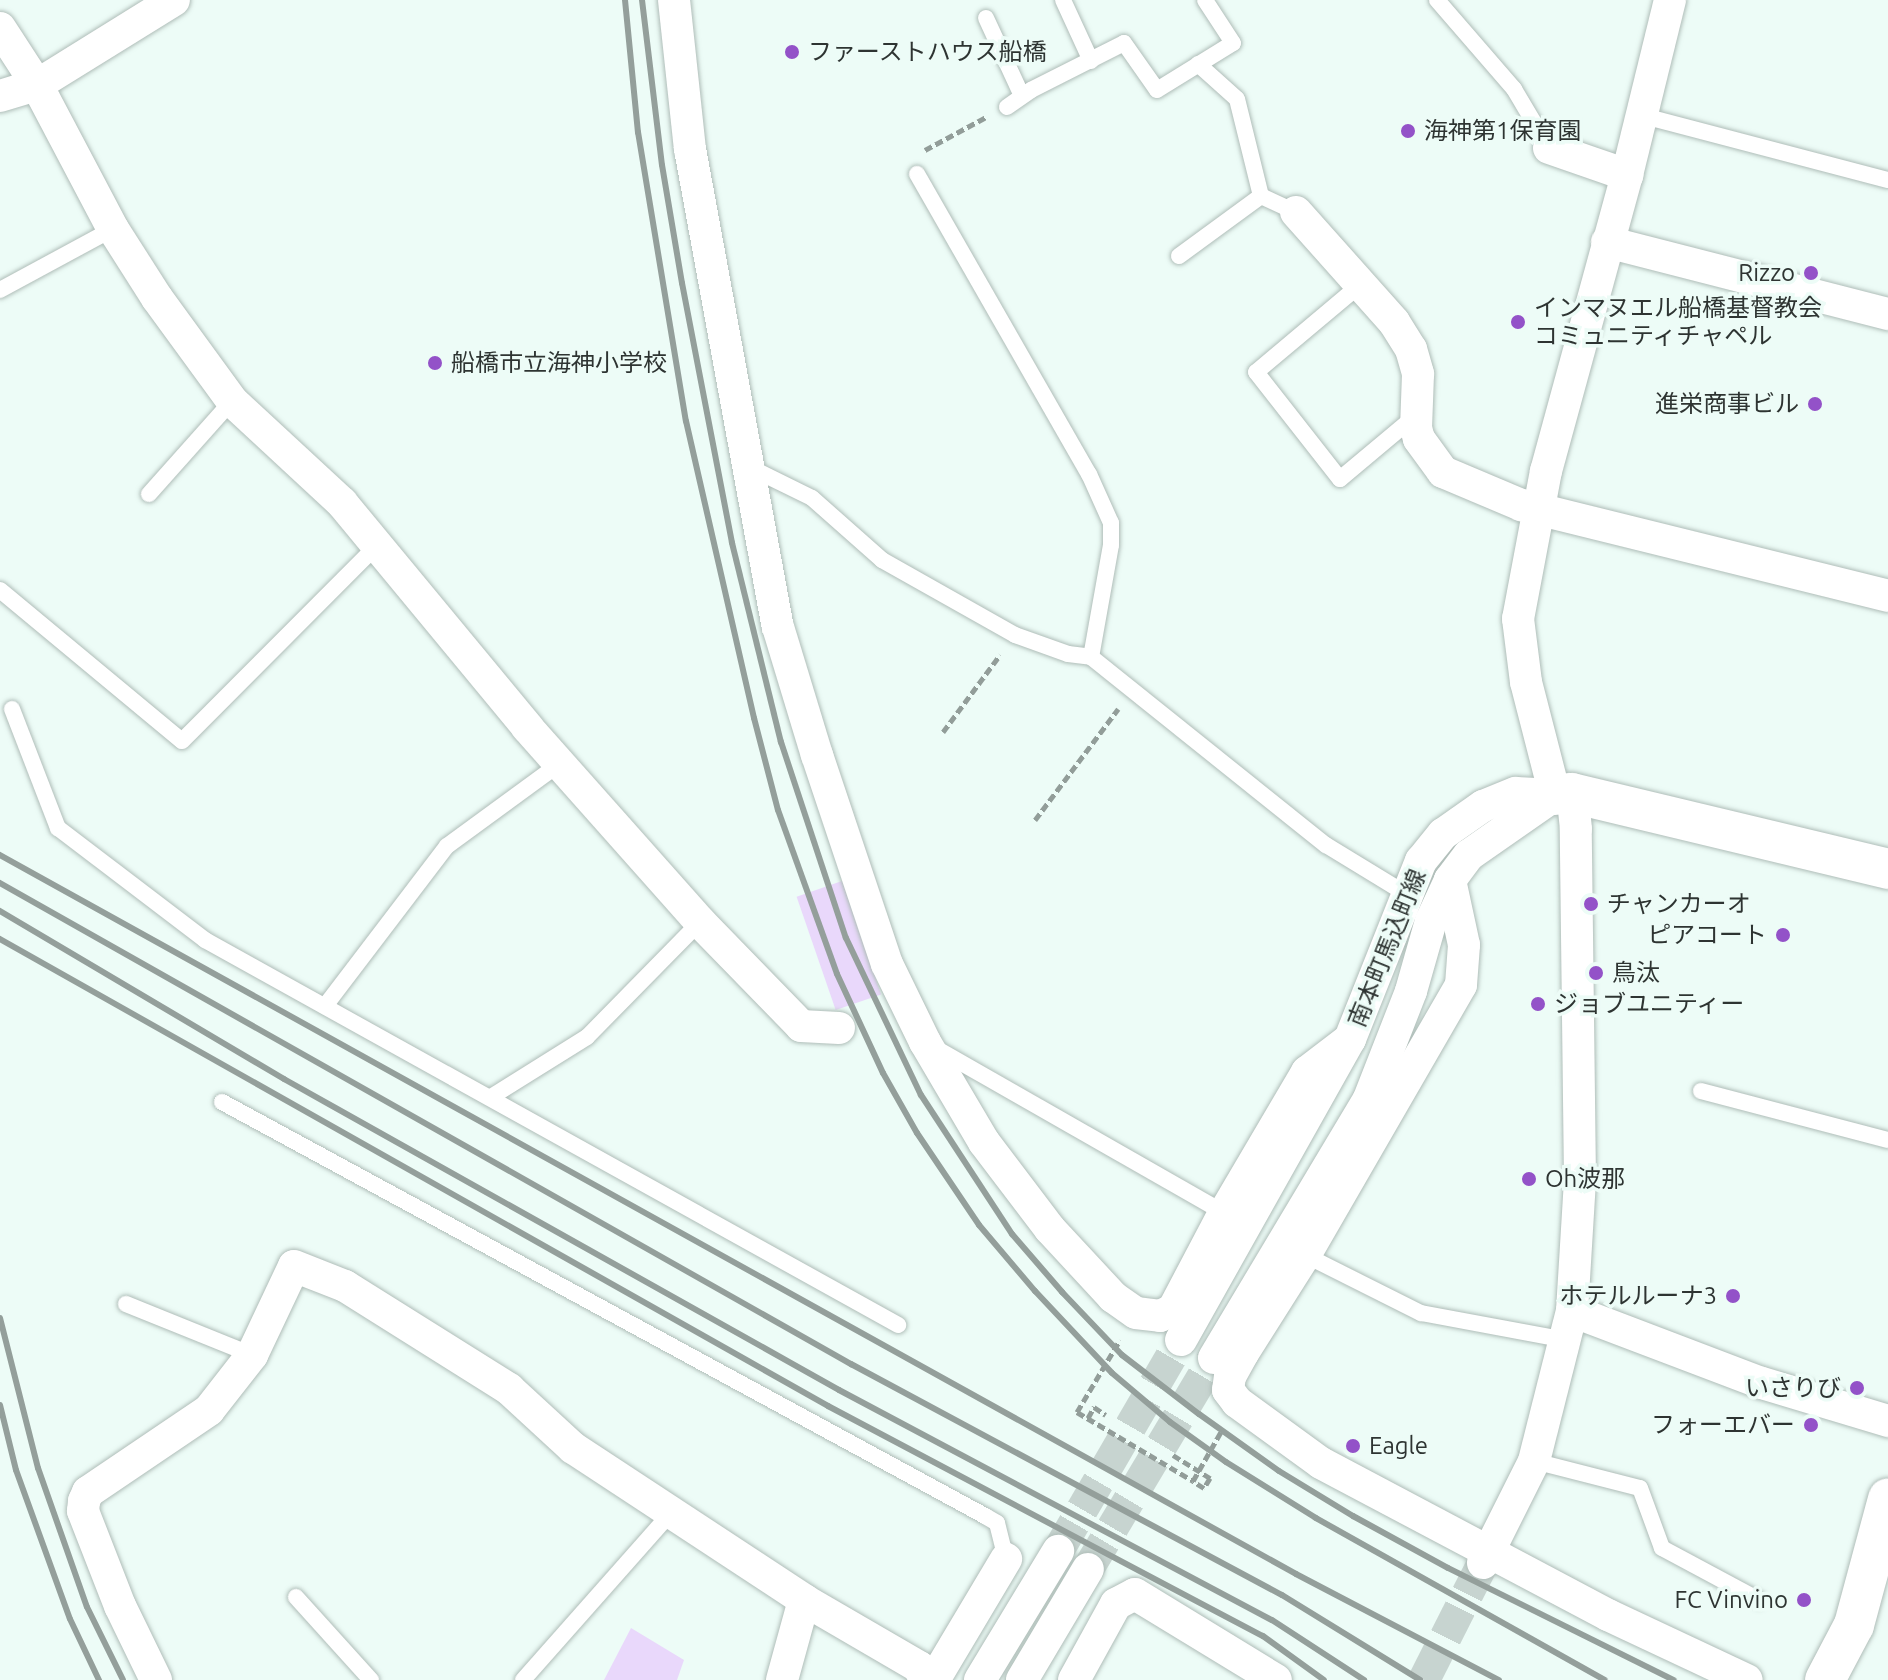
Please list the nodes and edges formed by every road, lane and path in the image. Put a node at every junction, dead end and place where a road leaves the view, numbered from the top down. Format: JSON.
{"nodes":[{"id":1,"x":174,"y":0,"type":"edge"},
{"id":2,"x":674,"y":0,"type":"edge"},
{"id":3,"x":1063,"y":0,"type":"edge"},
{"id":4,"x":1205,"y":0,"type":"edge"},
{"id":5,"x":1437,"y":0,"type":"edge"},
{"id":6,"x":1668,"y":1,"type":"edge"},
{"id":7,"x":986,"y":18,"type":"dead end"},
{"id":8,"x":0,"y":28,"type":"edge"},
{"id":9,"x":1091,"y":61,"type":"junction"},
{"id":10,"x":1198,"y":64,"type":"junction"},
{"id":11,"x":37,"y":85,"type":"junction"},
{"id":12,"x":0,"y":96,"type":"edge"},
{"id":13,"x":1022,"y":96,"type":"junction"},
{"id":14,"x":1007,"y":107,"type":"joint"},
{"id":15,"x":1640,"y":115,"type":"junction"},
{"id":16,"x":1549,"y":148,"type":"joint"},
{"id":17,"x":917,"y":174,"type":"joint"},
{"id":18,"x":1627,"y":175,"type":"junction"},
{"id":19,"x":1888,"y":180,"type":"edge"},
{"id":20,"x":1261,"y":196,"type":"junction"},
{"id":21,"x":1296,"y":212,"type":"joint"},
{"id":22,"x":113,"y":229,"type":"junction"},
{"id":23,"x":1607,"y":242,"type":"junction"},
{"id":24,"x":1179,"y":256,"type":"dead end"},
{"id":25,"x":1361,"y":284,"type":"junction"},
{"id":26,"x":0,"y":290,"type":"edge"},
{"id":27,"x":1888,"y":314,"type":"edge"},
{"id":28,"x":232,"y":401,"type":"junction"},
{"id":29,"x":1419,"y":413,"type":"junction"},
{"id":30,"x":749,"y":467,"type":"junction"},
{"id":31,"x":149,"y":494,"type":"dead end"},
{"id":32,"x":1539,"y":509,"type":"junction"},
{"id":33,"x":378,"y":544,"type":"junction"},
{"id":34,"x":0,"y":590,"type":"edge"},
{"id":35,"x":1888,"y":596,"type":"edge"},
{"id":36,"x":1015,"y":635,"type":"junction"},
{"id":37,"x":1091,"y":657,"type":"junction"},
{"id":38,"x":1134,"y":688,"type":"junction"},
{"id":39,"x":12,"y":709,"type":"dead end"},
{"id":40,"x":943,"y":732,"type":"dead end"},
{"id":41,"x":559,"y":764,"type":"junction"},
{"id":42,"x":1564,"y":794,"type":"junction"},
{"id":43,"x":1035,"y":820,"type":"dead end"},
{"id":44,"x":1888,"y":869,"type":"edge"},
{"id":45,"x":1450,"y":880,"type":"junction"},
{"id":46,"x":1408,"y":895,"type":"junction"},
{"id":47,"x":700,"y":922,"type":"junction"},
{"id":48,"x":325,"y":1006,"type":"junction"},
{"id":49,"x":839,"y":1028,"type":"dead end"},
{"id":50,"x":1350,"y":1039,"type":"junction"},
{"id":51,"x":925,"y":1042,"type":"junction"},
{"id":52,"x":1701,"y":1091,"type":"dead end"},
{"id":53,"x":491,"y":1097,"type":"junction"},
{"id":54,"x":222,"y":1102,"type":"dead end"},
{"id":55,"x":1888,"y":1140,"type":"edge"},
{"id":56,"x":1224,"y":1213,"type":"junction"},
{"id":57,"x":1305,"y":1255,"type":"junction"},
{"id":58,"x":126,"y":1304,"type":"dead end"},
{"id":59,"x":898,"y":1325,"type":"dead end"},
{"id":60,"x":1569,"y":1326,"type":"junction"},
{"id":61,"x":1121,"y":1338,"type":"dead end"},
{"id":62,"x":1181,"y":1340,"type":"tunnel mouth"},
{"id":63,"x":252,"y":1355,"type":"junction"},
{"id":64,"x":1214,"y":1358,"type":"tunnel mouth"},
{"id":65,"x":1237,"y":1402,"type":"junction"},
{"id":66,"x":1106,"y":1415,"type":"dead end"},
{"id":67,"x":1088,"y":1418,"type":"junction"},
{"id":68,"x":1888,"y":1421,"type":"edge"},
{"id":69,"x":1173,"y":1455,"type":"dead end"},
{"id":70,"x":1534,"y":1461,"type":"junction"},
{"id":71,"x":1193,"y":1481,"type":"junction"},
{"id":72,"x":1888,"y":1499,"type":"edge"},
{"id":73,"x":670,"y":1514,"type":"junction"},
{"id":74,"x":1058,"y":1551,"type":"tunnel mouth"},
{"id":75,"x":1486,"y":1558,"type":"junction"},
{"id":76,"x":1006,"y":1559,"type":"joint"},
{"id":77,"x":1088,"y":1569,"type":"tunnel mouth"},
{"id":78,"x":296,"y":1597,"type":"dead end"},
{"id":79,"x":804,"y":1600,"type":"junction"},
{"id":80,"x":1759,"y":1600,"type":"dead end"},
{"id":81,"x":156,"y":1680,"type":"edge"},
{"id":82,"x":371,"y":1680,"type":"edge"},
{"id":83,"x":523,"y":1680,"type":"edge"},
{"id":84,"x":782,"y":1680,"type":"edge"},
{"id":85,"x":925,"y":1680,"type":"edge"},
{"id":86,"x":934,"y":1680,"type":"edge"},
{"id":87,"x":980,"y":1680,"type":"edge"},
{"id":88,"x":1022,"y":1680,"type":"edge"},
{"id":89,"x":1074,"y":1680,"type":"edge"},
{"id":90,"x":1276,"y":1680,"type":"edge"},
{"id":91,"x":1747,"y":1680,"type":"edge"},
{"id":92,"x":1825,"y":1680,"type":"edge"}],
"edges":[{"from":1,"to":11,"type":"street"},
{"from":2,"to":30,"type":"street"},
{"from":3,"to":9,"type":"lane"},
{"from":4,"to":10,"type":"lane"},
{"from":5,"to":16,"type":"lane"},
{"from":6,"to":15,"type":"street"},
{"from":7,"to":13,"type":"lane"},
{"from":8,"to":11,"type":"street"},
{"from":9,"to":10,"type":"lane"},
{"from":9,"to":13,"type":"lane"},
{"from":10,"to":20,"type":"lane"},
{"from":11,"to":12,"type":"street"},
{"from":11,"to":22,"type":"street"},
{"from":13,"to":14,"type":"lane"},
{"from":14,"to":17,"type":"path"},
{"from":15,"to":18,"type":"street"},
{"from":15,"to":19,"type":"lane"},
{"from":16,"to":18,"type":"street"},
{"from":17,"to":37,"type":"lane"},
{"from":18,"to":23,"type":"street"},
{"from":20,"to":21,"type":"lane"},
{"from":20,"to":24,"type":"lane"},
{"from":21,"to":25,"type":"street"},
{"from":22,"to":26,"type":"lane"},
{"from":22,"to":28,"type":"street"},
{"from":23,"to":27,"type":"street"},
{"from":23,"to":32,"type":"street"},
{"from":25,"to":29,"type":"street"},
{"from":25,"to":29,"type":"lane"},
{"from":28,"to":31,"type":"lane"},
{"from":28,"to":33,"type":"street"},
{"from":29,"to":32,"type":"street"},
{"from":30,"to":36,"type":"lane"},
{"from":30,"to":51,"type":"street"},
{"from":32,"to":35,"type":"street"},
{"from":32,"to":42,"type":"street"},
{"from":33,"to":34,"type":"lane"},
{"from":33,"to":41,"type":"street"},
{"from":36,"to":37,"type":"lane"},
{"from":36,"to":40,"type":"path"},
{"from":37,"to":38,"type":"lane"},
{"from":38,"to":43,"type":"path"},
{"from":38,"to":46,"type":"lane"},
{"from":39,"to":48,"type":"lane"},
{"from":41,"to":47,"type":"street"},
{"from":41,"to":48,"type":"lane"},
{"from":42,"to":44,"type":"street"},
{"from":42,"to":45,"type":"street","name":"南本町馬込町線"},
{"from":42,"to":46,"type":"street","name":"南本町馬込町線"},
{"from":42,"to":60,"type":"street"},
{"from":45,"to":57,"type":"street"},
{"from":45,"to":64,"type":"street","name":"南本町馬込町線"},
{"from":46,"to":50,"type":"street","name":"南本町馬込町線"},
{"from":47,"to":49,"type":"street"},
{"from":47,"to":53,"type":"lane"},
{"from":48,"to":53,"type":"lane"},
{"from":50,"to":56,"type":"street"},
{"from":50,"to":62,"type":"street","name":"南本町馬込町線"},
{"from":51,"to":56,"type":"lane"},
{"from":51,"to":56,"type":"street"},
{"from":52,"to":55,"type":"lane"},
{"from":53,"to":59,"type":"lane"},
{"from":54,"to":76,"type":"lane"},
{"from":57,"to":60,"type":"lane"},
{"from":57,"to":65,"type":"street"},
{"from":58,"to":63,"type":"lane"},
{"from":60,"to":68,"type":"street"},
{"from":60,"to":70,"type":"street"},
{"from":61,"to":67,"type":"path"},
{"from":63,"to":73,"type":"street"},
{"from":63,"to":81,"type":"street"},
{"from":65,"to":71,"type":"path"},
{"from":65,"to":75,"type":"street"},
{"from":66,"to":67,"type":"path"},
{"from":67,"to":71,"type":"path","bridge":true},
{"from":69,"to":71,"type":"path"},
{"from":70,"to":75,"type":"street"},
{"from":70,"to":80,"type":"lane"},
{"from":72,"to":92,"type":"street"},
{"from":73,"to":79,"type":"street"},
{"from":73,"to":83,"type":"lane"},
{"from":74,"to":87,"type":"street"},
{"from":75,"to":91,"type":"street"},
{"from":76,"to":86,"type":"street"},
{"from":77,"to":88,"type":"street"},
{"from":78,"to":82,"type":"lane"},
{"from":79,"to":84,"type":"street"},
{"from":79,"to":85,"type":"street"},
{"from":89,"to":90,"type":"street"}]}
